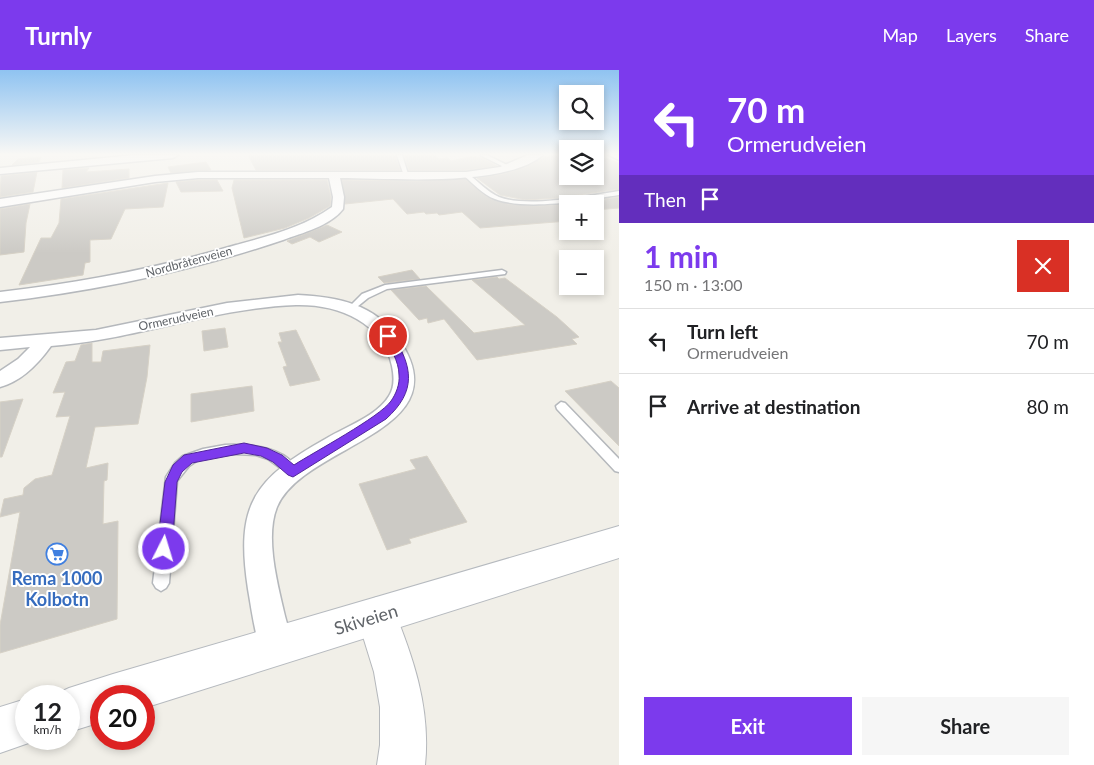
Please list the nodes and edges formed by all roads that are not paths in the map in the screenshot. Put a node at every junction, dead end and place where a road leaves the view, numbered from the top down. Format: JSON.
{"nodes":[{"id":1,"x":68,"y":187,"type":"edge"},
{"id":2,"x":336,"y":187,"type":"edge"},
{"id":3,"x":483,"y":187,"type":"edge"},
{"id":4,"x":619,"y":193,"type":"edge"},
{"id":5,"x":0,"y":203,"type":"edge"},
{"id":6,"x":502,"y":272,"type":"dead end"},
{"id":7,"x":0,"y":297,"type":"edge"},
{"id":8,"x":352,"y":308,"type":"junction"},
{"id":9,"x":45,"y":340,"type":"junction"},
{"id":10,"x":0,"y":344,"type":"edge"},
{"id":11,"x":0,"y":380,"type":"edge"},
{"id":12,"x":561,"y":406,"type":"dead end"},
{"id":13,"x":619,"y":467,"type":"edge"},
{"id":14,"x":293,"y":472,"type":"junction"},
{"id":15,"x":619,"y":542,"type":"edge"},
{"id":16,"x":161,"y":583,"type":"dead end"},
{"id":17,"x":377,"y":617,"type":"junction"},
{"id":18,"x":276,"y":647,"type":"junction"},
{"id":19,"x":150,"y":685,"type":"edge"},
{"id":20,"x":15,"y":725,"type":"edge"},
{"id":21,"x":0,"y":730,"type":"edge"},
{"id":22,"x":401,"y":765,"type":"edge"}],
"edges":[{"from":1,"to":5,"type":"street"},
{"from":2,"to":7,"type":"street","name":"Nordbråtenveien"},
{"from":3,"to":4,"type":"lane"},
{"from":6,"to":8,"type":"lane"},
{"from":8,"to":9,"type":"street","name":"Ormerudveien"},
{"from":8,"to":14,"type":"street","name":"Ormerudveien"},
{"from":9,"to":10,"type":"street","name":"Ormerudveien"},
{"from":9,"to":11,"type":"street"},
{"from":12,"to":13,"type":"lane"},
{"from":14,"to":16,"type":"lane"},
{"from":14,"to":18,"type":"street","name":"Ormerudveien"},
{"from":15,"to":17,"type":"main road","name":"Skiveien"},
{"from":17,"to":18,"type":"main road","name":"Skiveien"},
{"from":17,"to":22,"type":"main road"},
{"from":18,"to":19,"type":"main road","name":"Skiveien"},
{"from":20,"to":21,"type":"main road"}]}
